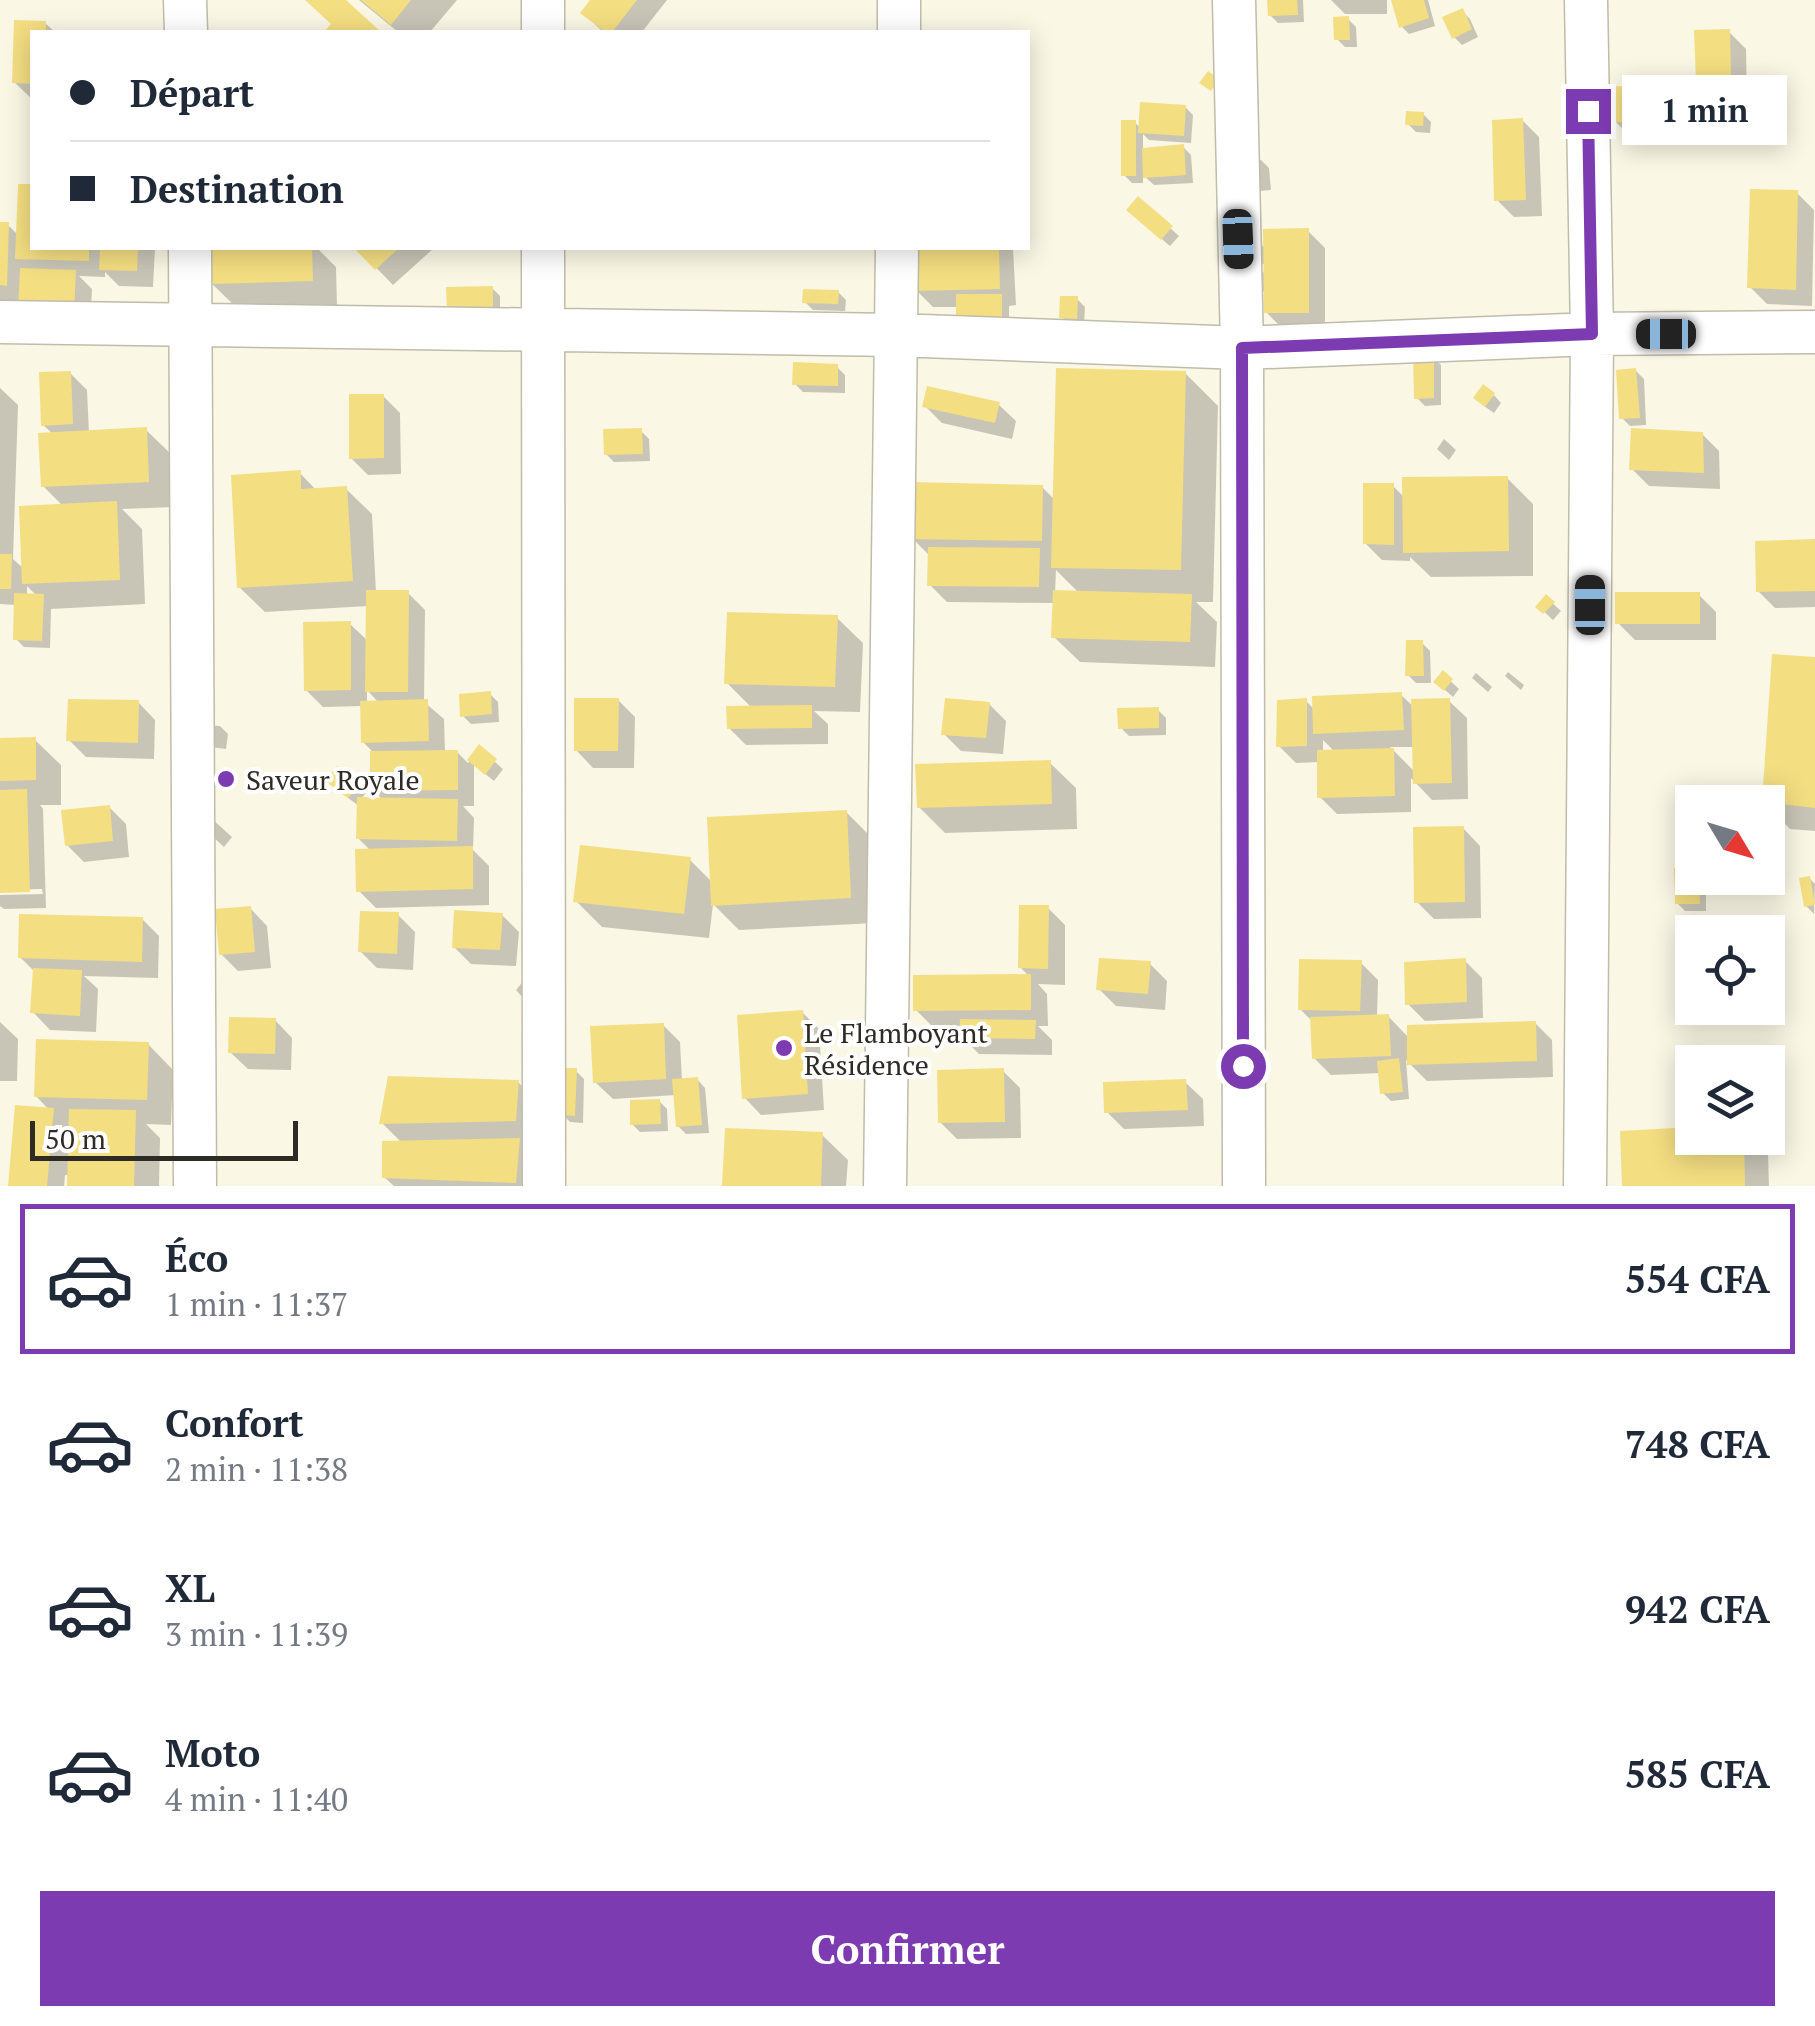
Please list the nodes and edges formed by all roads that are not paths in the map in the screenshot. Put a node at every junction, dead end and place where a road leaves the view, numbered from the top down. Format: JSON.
{"nodes":[{"id":1,"x":186,"y":0,"type":"edge"},
{"id":2,"x":544,"y":0,"type":"edge"},
{"id":3,"x":899,"y":0,"type":"edge"},
{"id":4,"x":1234,"y":0,"type":"edge"},
{"id":5,"x":1586,"y":0,"type":"edge"},
{"id":6,"x":186,"y":30,"type":"edge"},
{"id":7,"x":544,"y":30,"type":"edge"},
{"id":8,"x":898,"y":30,"type":"edge"},
{"id":9,"x":190,"y":250,"type":"edge"},
{"id":10,"x":543,"y":250,"type":"edge"},
{"id":11,"x":897,"y":250,"type":"edge"},
{"id":12,"x":0,"y":322,"type":"edge"},
{"id":13,"x":192,"y":326,"type":"junction"},
{"id":14,"x":543,"y":330,"type":"junction"},
{"id":15,"x":1815,"y":332,"type":"edge"},
{"id":16,"x":1592,"y":334,"type":"junction"},
{"id":17,"x":896,"y":336,"type":"junction"},
{"id":18,"x":1242,"y":348,"type":"junction"},
{"id":19,"x":195,"y":1186,"type":"edge"},
{"id":20,"x":544,"y":1186,"type":"edge"},
{"id":21,"x":885,"y":1186,"type":"edge"},
{"id":22,"x":1244,"y":1186,"type":"edge"},
{"id":23,"x":1585,"y":1186,"type":"edge"}],
"edges":[{"from":1,"to":6,"type":"street"},
{"from":2,"to":7,"type":"street"},
{"from":3,"to":8,"type":"street"},
{"from":4,"to":18,"type":"street"},
{"from":5,"to":16,"type":"street"},
{"from":9,"to":13,"type":"street"},
{"from":10,"to":14,"type":"street"},
{"from":11,"to":17,"type":"street"},
{"from":12,"to":13,"type":"street"},
{"from":13,"to":14,"type":"street"},
{"from":13,"to":19,"type":"street"},
{"from":14,"to":17,"type":"street"},
{"from":14,"to":20,"type":"street"},
{"from":15,"to":16,"type":"street"},
{"from":16,"to":18,"type":"street"},
{"from":16,"to":23,"type":"street"},
{"from":17,"to":18,"type":"street"},
{"from":17,"to":21,"type":"street"},
{"from":18,"to":22,"type":"street"}]}
